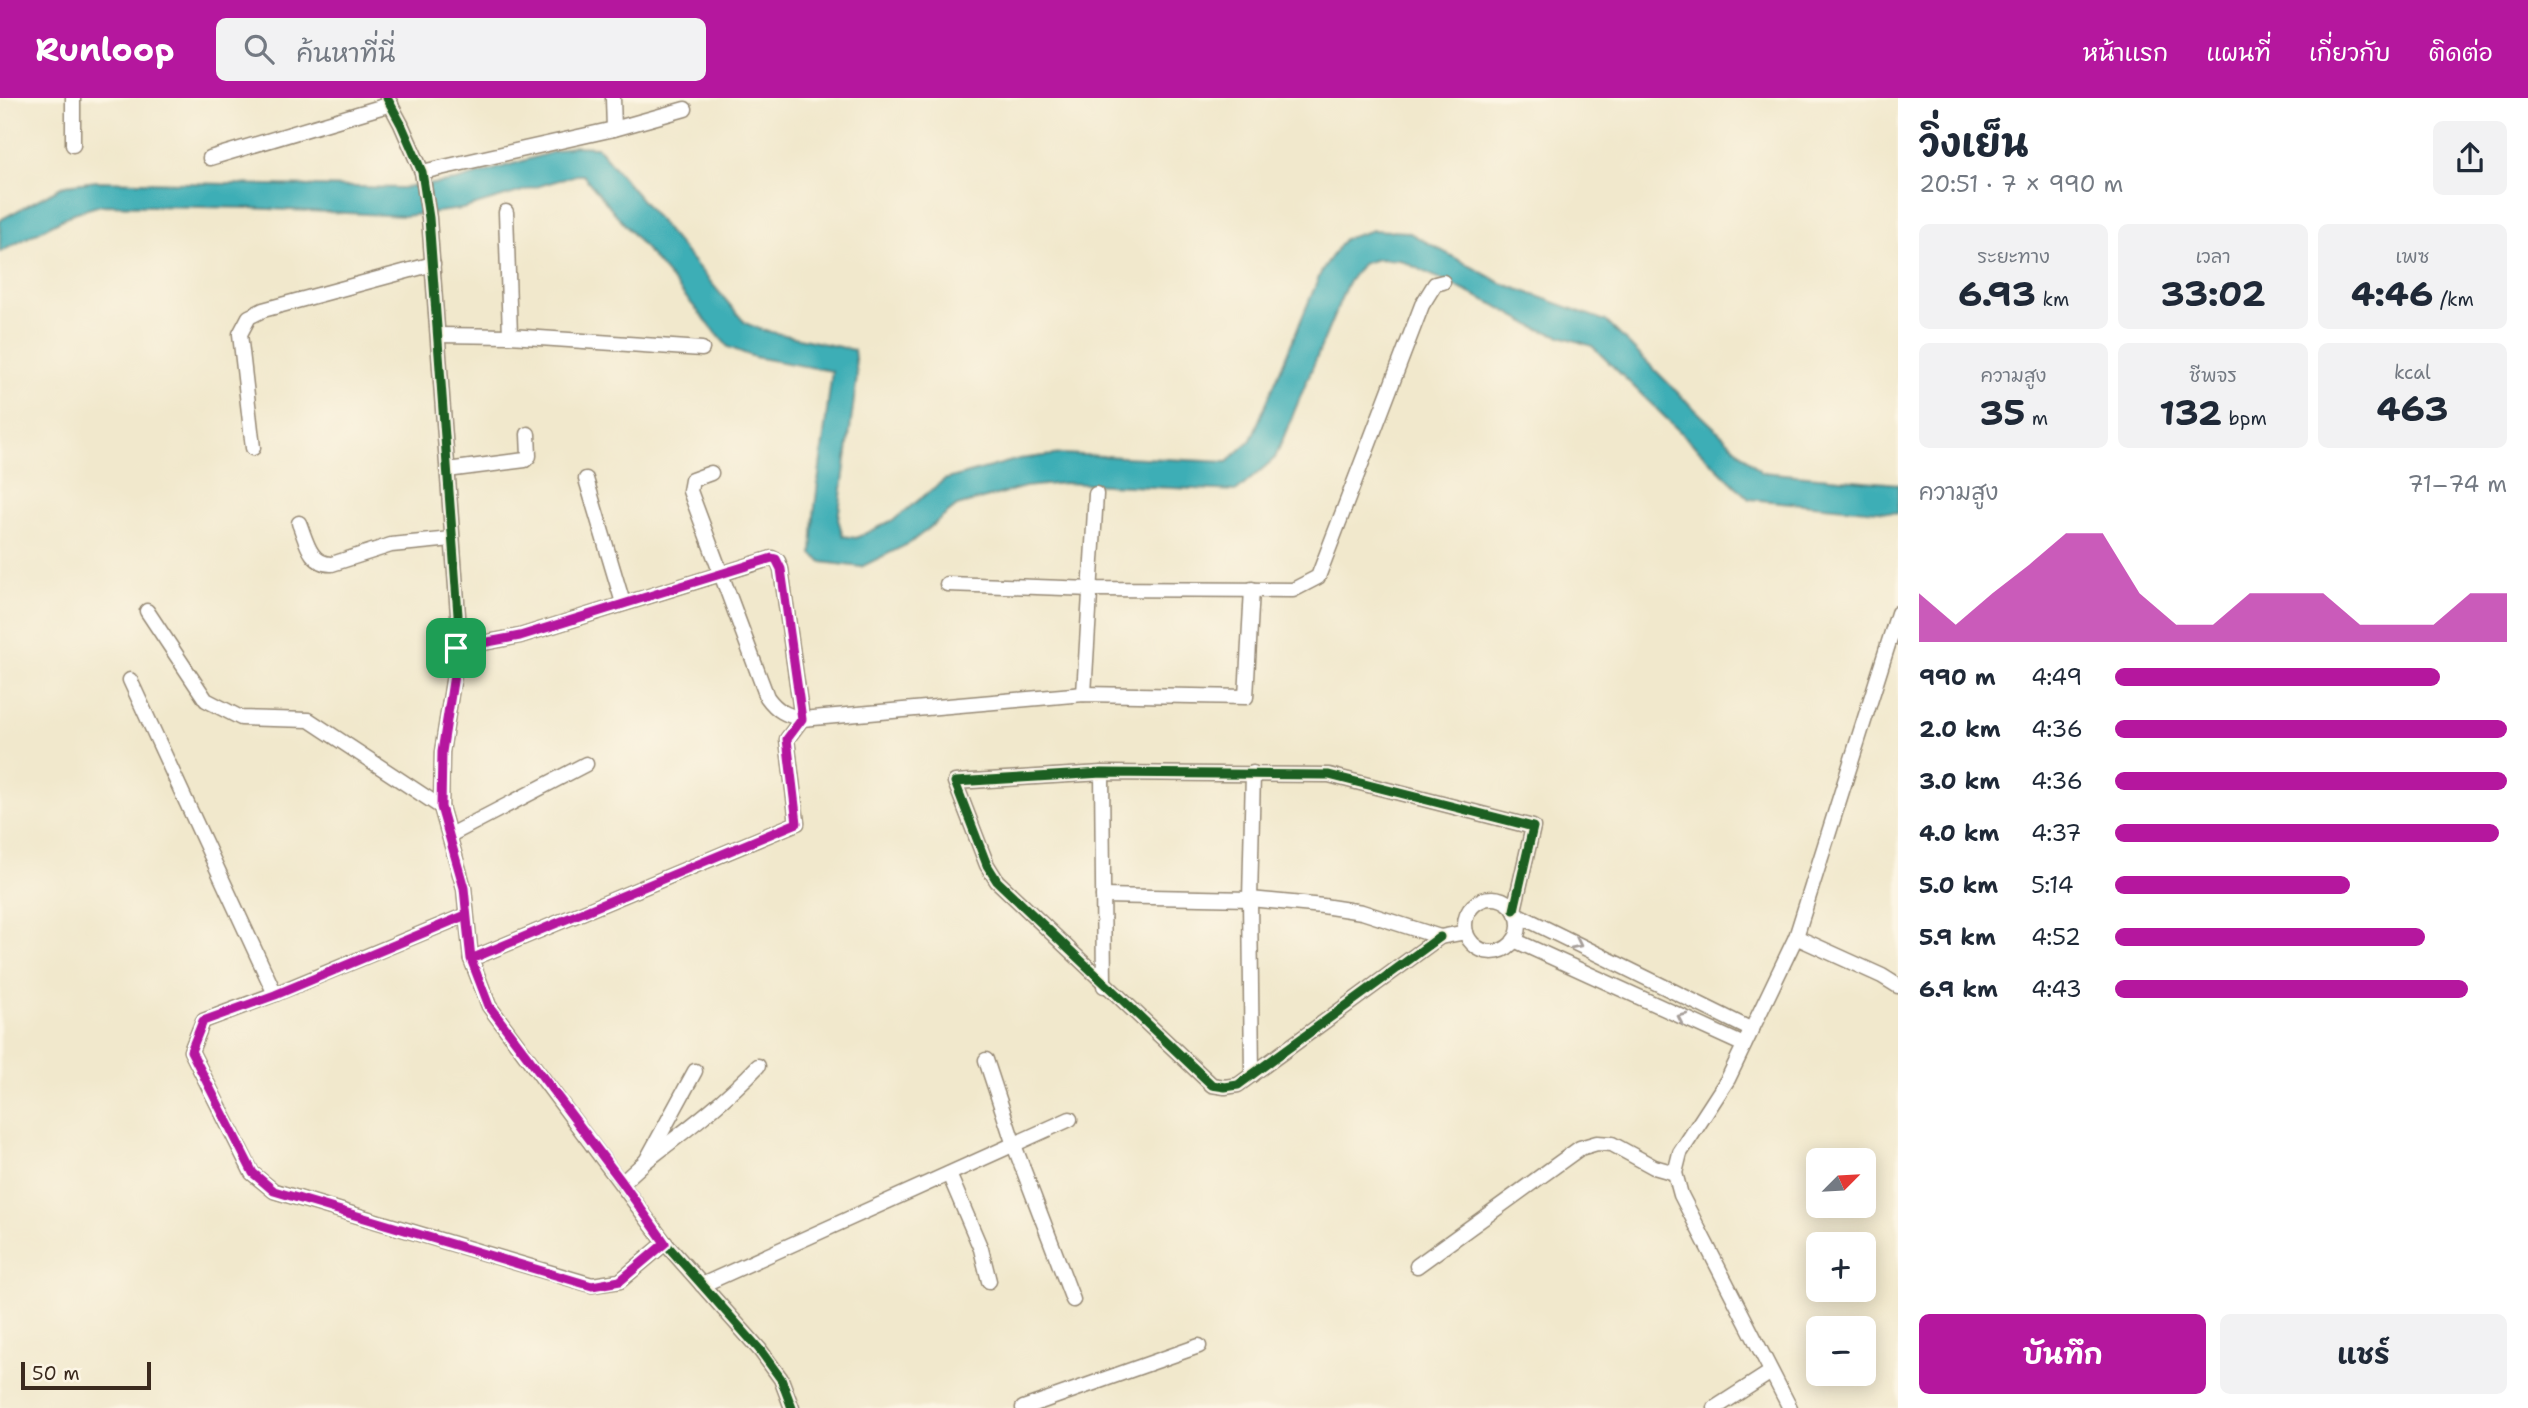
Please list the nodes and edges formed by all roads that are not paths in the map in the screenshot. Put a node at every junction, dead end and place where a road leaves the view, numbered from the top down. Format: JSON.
{"nodes":[{"id":1,"x":73,"y":98,"type":"edge"},
{"id":2,"x":613,"y":98,"type":"edge"},
{"id":3,"x":389,"y":101,"type":"edge"},
{"id":4,"x":685,"y":109,"type":"dead end"},
{"id":5,"x":614,"y":129,"type":"junction"},
{"id":6,"x":73,"y":145,"type":"dead end"},
{"id":7,"x":210,"y":158,"type":"dead end"},
{"id":8,"x":423,"y":177,"type":"junction"},
{"id":9,"x":506,"y":212,"type":"dead end"},
{"id":10,"x":433,"y":264,"type":"junction"},
{"id":11,"x":1443,"y":282,"type":"dead end"},
{"id":12,"x":438,"y":335,"type":"junction"},
{"id":13,"x":510,"y":336,"type":"junction"},
{"id":14,"x":702,"y":349,"type":"dead end"},
{"id":15,"x":527,"y":434,"type":"dead end"},
{"id":16,"x":253,"y":448,"type":"dead end"},
{"id":17,"x":447,"y":470,"type":"junction"},
{"id":18,"x":711,"y":473,"type":"dead end"},
{"id":19,"x":586,"y":479,"type":"dead end"},
{"id":20,"x":1096,"y":494,"type":"dead end"},
{"id":21,"x":299,"y":523,"type":"dead end"},
{"id":22,"x":452,"y":539,"type":"junction"},
{"id":23,"x":719,"y":574,"type":"junction"},
{"id":24,"x":947,"y":584,"type":"dead end"},
{"id":25,"x":1091,"y":589,"type":"junction"},
{"id":26,"x":1252,"y":589,"type":"junction"},
{"id":27,"x":623,"y":603,"type":"junction"},
{"id":28,"x":147,"y":611,"type":"dead end"},
{"id":29,"x":1898,"y":613,"type":"edge"},
{"id":30,"x":456,"y":648,"type":"junction"},
{"id":31,"x":130,"y":680,"type":"dead end"},
{"id":32,"x":1084,"y":694,"type":"junction"},
{"id":33,"x":802,"y":719,"type":"junction"},
{"id":34,"x":586,"y":764,"type":"dead end"},
{"id":35,"x":1253,"y":773,"type":"junction"},
{"id":36,"x":1102,"y":774,"type":"junction"},
{"id":37,"x":441,"y":807,"type":"junction"},
{"id":38,"x":450,"y":835,"type":"junction"},
{"id":39,"x":1102,"y":896,"type":"junction"},
{"id":40,"x":1250,"y":899,"type":"junction"},
{"id":41,"x":1515,"y":912,"type":"junction"},
{"id":42,"x":466,"y":915,"type":"junction"},
{"id":43,"x":1466,"y":932,"type":"junction"},
{"id":44,"x":1440,"y":937,"type":"junction"},
{"id":45,"x":1796,"y":937,"type":"junction"},
{"id":46,"x":1514,"y":940,"type":"junction"},
{"id":47,"x":471,"y":959,"type":"junction"},
{"id":48,"x":1104,"y":986,"type":"junction"},
{"id":49,"x":1898,"y":986,"type":"edge"},
{"id":50,"x":275,"y":995,"type":"junction"},
{"id":51,"x":1752,"y":1030,"type":"junction"},
{"id":52,"x":1744,"y":1045,"type":"junction"},
{"id":53,"x":986,"y":1060,"type":"dead end"},
{"id":54,"x":758,"y":1066,"type":"dead end"},
{"id":55,"x":695,"y":1071,"type":"dead end"},
{"id":56,"x":1251,"y":1075,"type":"junction"},
{"id":57,"x":1070,"y":1119,"type":"dead end"},
{"id":58,"x":1014,"y":1145,"type":"junction"},
{"id":59,"x":646,"y":1161,"type":"junction"},
{"id":60,"x":1675,"y":1173,"type":"junction"},
{"id":61,"x":949,"y":1174,"type":"junction"},
{"id":62,"x":622,"y":1182,"type":"junction"},
{"id":63,"x":665,"y":1243,"type":"junction"},
{"id":64,"x":1417,"y":1266,"type":"dead end"},
{"id":65,"x":989,"y":1281,"type":"dead end"},
{"id":66,"x":702,"y":1285,"type":"junction"},
{"id":67,"x":1073,"y":1300,"type":"dead end"},
{"id":68,"x":1199,"y":1346,"type":"dead end"},
{"id":69,"x":1771,"y":1372,"type":"junction"},
{"id":70,"x":792,"y":1408,"type":"edge"},
{"id":71,"x":1023,"y":1408,"type":"edge"},
{"id":72,"x":1715,"y":1408,"type":"edge"},
{"id":73,"x":1790,"y":1408,"type":"edge"}],
"edges":[{"from":1,"to":6,"type":"street"},
{"from":2,"to":5,"type":"street"},
{"from":3,"to":7,"type":"street"},
{"from":3,"to":8,"type":"street"},
{"from":4,"to":5,"type":"street"},
{"from":5,"to":8,"type":"street"},
{"from":8,"to":10,"type":"street"},
{"from":9,"to":13,"type":"street"},
{"from":10,"to":12,"type":"street"},
{"from":10,"to":16,"type":"street"},
{"from":11,"to":26,"type":"street"},
{"from":12,"to":13,"type":"street"},
{"from":12,"to":17,"type":"street"},
{"from":13,"to":14,"type":"street"},
{"from":15,"to":17,"type":"street"},
{"from":17,"to":22,"type":"street"},
{"from":18,"to":23,"type":"street"},
{"from":19,"to":27,"type":"street"},
{"from":20,"to":25,"type":"street"},
{"from":21,"to":22,"type":"street"},
{"from":22,"to":30,"type":"street"},
{"from":23,"to":27,"type":"street"},
{"from":23,"to":33,"type":"street"},
{"from":23,"to":33,"type":"street"},
{"from":24,"to":25,"type":"street"},
{"from":25,"to":26,"type":"street"},
{"from":25,"to":32,"type":"street"},
{"from":26,"to":32,"type":"street"},
{"from":27,"to":30,"type":"street"},
{"from":28,"to":37,"type":"street"},
{"from":29,"to":45,"type":"street"},
{"from":30,"to":37,"type":"street"},
{"from":31,"to":50,"type":"street"},
{"from":32,"to":33,"type":"street"},
{"from":33,"to":47,"type":"street"},
{"from":34,"to":38,"type":"street"},
{"from":35,"to":36,"type":"street"},
{"from":35,"to":40,"type":"street"},
{"from":35,"to":41,"type":"street"},
{"from":36,"to":39,"type":"street"},
{"from":36,"to":48,"type":"street"},
{"from":37,"to":38,"type":"street"},
{"from":38,"to":42,"type":"street"},
{"from":39,"to":40,"type":"street"},
{"from":39,"to":48,"type":"street"},
{"from":40,"to":44,"type":"street"},
{"from":40,"to":56,"type":"street"},
{"from":41,"to":43,"type":"street"},
{"from":41,"to":46,"type":"street"},
{"from":41,"to":51,"type":"street","one_way":true},
{"from":42,"to":47,"type":"street"},
{"from":42,"to":50,"type":"street"},
{"from":43,"to":44,"type":"street"},
{"from":43,"to":46,"type":"street"},
{"from":44,"to":56,"type":"street"},
{"from":45,"to":49,"type":"street"},
{"from":45,"to":51,"type":"street"},
{"from":52,"to":46,"type":"street","one_way":true},
{"from":47,"to":62,"type":"street"},
{"from":48,"to":56,"type":"street"},
{"from":50,"to":63,"type":"street"},
{"from":51,"to":52,"type":"street"},
{"from":52,"to":60,"type":"street"},
{"from":53,"to":58,"type":"street"},
{"from":54,"to":59,"type":"street"},
{"from":55,"to":59,"type":"street"},
{"from":57,"to":58,"type":"street"},
{"from":58,"to":61,"type":"street"},
{"from":58,"to":67,"type":"street"},
{"from":59,"to":62,"type":"street"},
{"from":60,"to":64,"type":"street"},
{"from":60,"to":69,"type":"street"},
{"from":61,"to":65,"type":"street"},
{"from":61,"to":66,"type":"street"},
{"from":62,"to":63,"type":"street"},
{"from":63,"to":66,"type":"street"},
{"from":66,"to":70,"type":"street"},
{"from":68,"to":71,"type":"street"},
{"from":69,"to":72,"type":"street"},
{"from":69,"to":73,"type":"street"}]}
